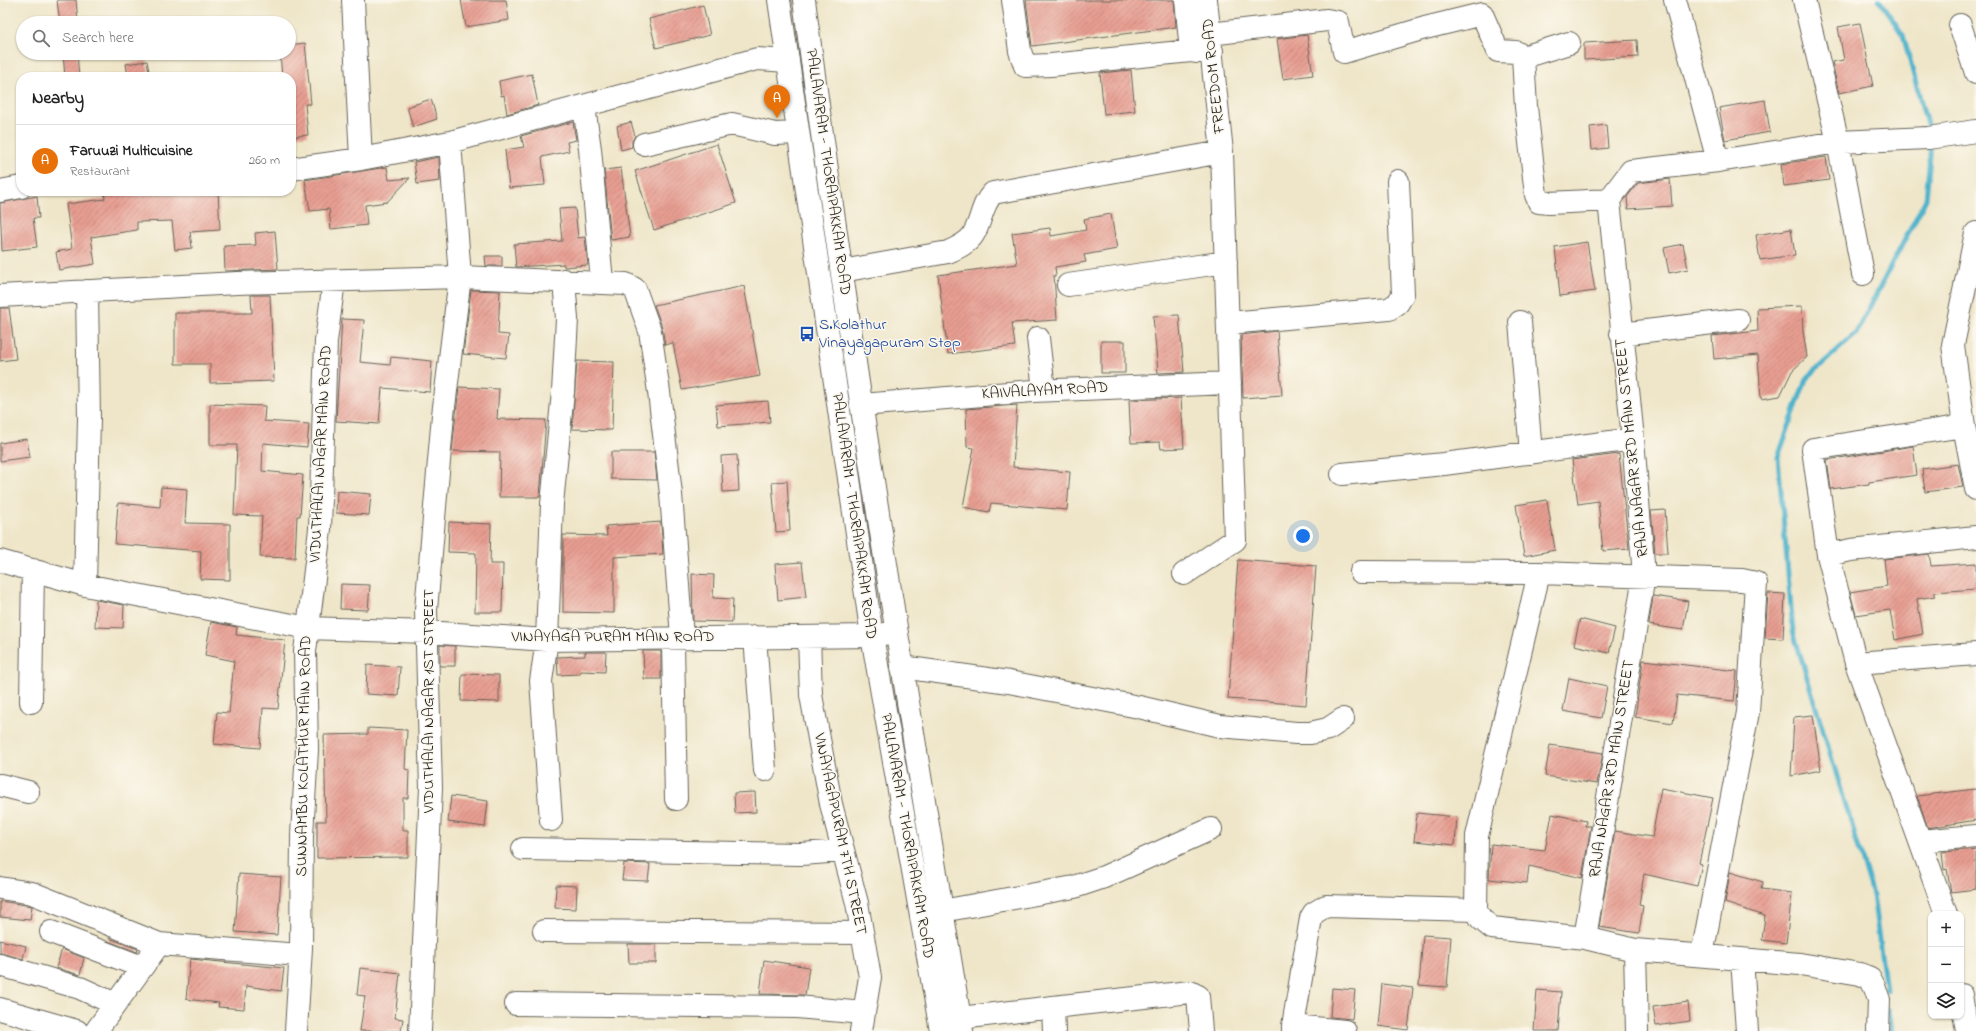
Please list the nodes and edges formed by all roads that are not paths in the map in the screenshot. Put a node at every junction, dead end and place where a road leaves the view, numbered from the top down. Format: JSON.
{"nodes":[{"id":1,"x":353,"y":0,"type":"edge"},
{"id":2,"x":779,"y":0,"type":"edge"},
{"id":3,"x":804,"y":0,"type":"edge"},
{"id":4,"x":1014,"y":0,"type":"edge"},
{"id":5,"x":1186,"y":0,"type":"edge"},
{"id":6,"x":1206,"y":0,"type":"edge"},
{"id":7,"x":1676,"y":0,"type":"edge"},
{"id":8,"x":1804,"y":0,"type":"edge"},
{"id":9,"x":1960,"y":25,"type":"dead end"},
{"id":10,"x":1569,"y":43,"type":"dead end"},
{"id":11,"x":1204,"y":45,"type":"junction"},
{"id":12,"x":1523,"y":57,"type":"junction"},
{"id":13,"x":788,"y":61,"type":"junction"},
{"id":14,"x":1976,"y":73,"type":"edge"},
{"id":15,"x":816,"y":91,"type":"junction"},
{"id":16,"x":792,"y":93,"type":"junction"},
{"id":17,"x":584,"y":107,"type":"junction"},
{"id":18,"x":1976,"y":131,"type":"edge"},
{"id":19,"x":798,"y":133,"type":"junction"},
{"id":20,"x":450,"y":142,"type":"junction"},
{"id":21,"x":1838,"y":142,"type":"junction"},
{"id":22,"x":644,"y":144,"type":"dead end"},
{"id":23,"x":1222,"y":152,"type":"junction"},
{"id":24,"x":361,"y":159,"type":"junction"},
{"id":25,"x":1718,"y":161,"type":"junction"},
{"id":26,"x":296,"y":168,"type":"edge"},
{"id":27,"x":1398,"y":181,"type":"dead end"},
{"id":28,"x":16,"y":188,"type":"edge"},
{"id":29,"x":0,"y":191,"type":"edge"},
{"id":30,"x":1608,"y":200,"type":"junction"},
{"id":31,"x":1976,"y":233,"type":"edge"},
{"id":32,"x":1226,"y":262,"type":"junction"},
{"id":33,"x":842,"y":271,"type":"junction"},
{"id":34,"x":1863,"y":274,"type":"dead end"},
{"id":35,"x":460,"y":277,"type":"junction"},
{"id":36,"x":334,"y":280,"type":"junction"},
{"id":37,"x":564,"y":280,"type":"junction"},
{"id":38,"x":602,"y":282,"type":"junction"},
{"id":39,"x":1068,"y":285,"type":"dead end"},
{"id":40,"x":87,"y":291,"type":"junction"},
{"id":41,"x":0,"y":296,"type":"edge"},
{"id":42,"x":1738,"y":320,"type":"dead end"},
{"id":43,"x":1520,"y":322,"type":"dead end"},
{"id":44,"x":1229,"y":323,"type":"junction"},
{"id":45,"x":1621,"y":334,"type":"junction"},
{"id":46,"x":1038,"y":338,"type":"dead end"},
{"id":47,"x":1230,"y":383,"type":"junction"},
{"id":48,"x":1044,"y":390,"type":"junction"},
{"id":49,"x":861,"y":405,"type":"junction"},
{"id":50,"x":1964,"y":426,"type":"junction"},
{"id":51,"x":1632,"y":439,"type":"junction"},
{"id":52,"x":1532,"y":452,"type":"junction"},
{"id":53,"x":1342,"y":474,"type":"dead end"},
{"id":54,"x":1976,"y":489,"type":"edge"},
{"id":55,"x":1976,"y":536,"type":"edge"},
{"id":56,"x":1828,"y":554,"type":"junction"},
{"id":57,"x":0,"y":561,"type":"edge"},
{"id":58,"x":33,"y":570,"type":"junction"},
{"id":59,"x":1361,"y":572,"type":"dead end"},
{"id":60,"x":1539,"y":572,"type":"junction"},
{"id":61,"x":1184,"y":574,"type":"dead end"},
{"id":62,"x":1644,"y":576,"type":"junction"},
{"id":63,"x":85,"y":585,"type":"junction"},
{"id":64,"x":308,"y":628,"type":"junction"},
{"id":65,"x":426,"y":632,"type":"junction"},
{"id":66,"x":896,"y":632,"type":"junction"},
{"id":67,"x":872,"y":636,"type":"junction"},
{"id":68,"x":755,"y":637,"type":"junction"},
{"id":69,"x":809,"y":637,"type":"junction"},
{"id":70,"x":678,"y":638,"type":"junction"},
{"id":71,"x":547,"y":640,"type":"junction"},
{"id":72,"x":1976,"y":654,"type":"edge"},
{"id":73,"x":1856,"y":663,"type":"junction"},
{"id":74,"x":902,"y":667,"type":"junction"},
{"id":75,"x":31,"y":702,"type":"dead end"},
{"id":76,"x":1343,"y":719,"type":"dead end"},
{"id":77,"x":765,"y":770,"type":"dead end"},
{"id":78,"x":0,"y":785,"type":"edge"},
{"id":79,"x":28,"y":792,"type":"dead end"},
{"id":80,"x":676,"y":800,"type":"dead end"},
{"id":81,"x":551,"y":820,"type":"dead end"},
{"id":82,"x":1211,"y":829,"type":"dead end"},
{"id":83,"x":1976,"y":836,"type":"edge"},
{"id":84,"x":1920,"y":841,"type":"junction"},
{"id":85,"x":523,"y":849,"type":"dead end"},
{"id":86,"x":843,"y":851,"type":"junction"},
{"id":87,"x":0,"y":888,"type":"edge"},
{"id":88,"x":1476,"y":910,"type":"junction"},
{"id":89,"x":942,"y":911,"type":"junction"},
{"id":90,"x":1945,"y":911,"type":"edge"},
{"id":91,"x":544,"y":931,"type":"dead end"},
{"id":92,"x":51,"y":932,"type":"dead end"},
{"id":93,"x":862,"y":933,"type":"junction"},
{"id":94,"x":1585,"y":938,"type":"junction"},
{"id":95,"x":159,"y":944,"type":"junction"},
{"id":96,"x":1635,"y":950,"type":"junction"},
{"id":97,"x":300,"y":955,"type":"junction"},
{"id":98,"x":1702,"y":955,"type":"junction"},
{"id":99,"x":1742,"y":959,"type":"junction"},
{"id":100,"x":0,"y":965,"type":"edge"},
{"id":101,"x":142,"y":967,"type":"junction"},
{"id":102,"x":115,"y":1004,"type":"junction"},
{"id":103,"x":516,"y":1004,"type":"dead end"},
{"id":104,"x":1052,"y":1007,"type":"junction"},
{"id":105,"x":0,"y":1009,"type":"edge"},
{"id":106,"x":1964,"y":1013,"type":"edge"},
{"id":107,"x":863,"y":1022,"type":"edge"},
{"id":108,"x":961,"y":1024,"type":"edge"},
{"id":109,"x":1293,"y":1028,"type":"edge"},
{"id":110,"x":77,"y":1031,"type":"edge"},
{"id":111,"x":96,"y":1031,"type":"edge"},
{"id":112,"x":296,"y":1031,"type":"edge"},
{"id":113,"x":420,"y":1031,"type":"edge"},
{"id":114,"x":941,"y":1031,"type":"edge"},
{"id":115,"x":1054,"y":1031,"type":"edge"},
{"id":116,"x":1201,"y":1031,"type":"edge"},
{"id":117,"x":1345,"y":1031,"type":"edge"},
{"id":118,"x":1637,"y":1031,"type":"edge"},
{"id":119,"x":1747,"y":1031,"type":"edge"},
{"id":120,"x":1878,"y":1031,"type":"edge"},
{"id":121,"x":1967,"y":1031,"type":"edge"}],
"edges":[{"from":1,"to":24,"type":"street"},
{"from":2,"to":13,"type":"street","name":"PALLAVARAM - THORAIPAKKAM ROAD"},
{"from":3,"to":15,"type":"street","name":"PALLAVARAM - THORAIPAKKAM ROAD"},
{"from":4,"to":11,"type":"street"},
{"from":5,"to":11,"type":"street"},
{"from":6,"to":11,"type":"street","name":"FREEDOM ROAD"},
{"from":7,"to":25,"type":"street"},
{"from":8,"to":21,"type":"street"},
{"from":9,"to":14,"type":"street"},
{"from":10,"to":12,"type":"street"},
{"from":11,"to":12,"type":"street"},
{"from":11,"to":23,"type":"street","name":"FREEDOM ROAD"},
{"from":12,"to":30,"type":"street"},
{"from":13,"to":16,"type":"street","name":"PALLAVARAM - THORAIPAKKAM ROAD"},
{"from":13,"to":17,"type":"street"},
{"from":15,"to":16,"type":"street"},
{"from":15,"to":33,"type":"street","name":"PALLAVARAM - THORAIPAKKAM ROAD"},
{"from":16,"to":19,"type":"street","name":"PALLAVARAM - THORAIPAKKAM ROAD"},
{"from":17,"to":20,"type":"street"},
{"from":17,"to":38,"type":"street"},
{"from":18,"to":21,"type":"street"},
{"from":19,"to":22,"type":"street"},
{"from":19,"to":67,"type":"street","name":"PALLAVARAM - THORAIPAKKAM ROAD"},
{"from":20,"to":24,"type":"street"},
{"from":20,"to":35,"type":"street","name":"VIDUTHALAI NAGAR 1ST STREET"},
{"from":21,"to":25,"type":"street"},
{"from":21,"to":34,"type":"street"},
{"from":23,"to":32,"type":"street","name":"FREEDOM ROAD"},
{"from":23,"to":33,"type":"street"},
{"from":24,"to":26,"type":"street"},
{"from":25,"to":30,"type":"street"},
{"from":27,"to":44,"type":"street"},
{"from":28,"to":29,"type":"street"},
{"from":30,"to":45,"type":"street","name":"RAJA NAGAR 3RD MAIN STREET"},
{"from":31,"to":50,"type":"street"},
{"from":32,"to":39,"type":"street"},
{"from":32,"to":44,"type":"street","name":"FREEDOM ROAD"},
{"from":33,"to":49,"type":"street","name":"PALLAVARAM - THORAIPAKKAM ROAD"},
{"from":35,"to":36,"type":"street"},
{"from":35,"to":37,"type":"street"},
{"from":35,"to":65,"type":"street","name":"VIDUTHALAI NAGAR 1ST STREET"},
{"from":36,"to":40,"type":"street"},
{"from":36,"to":64,"type":"street","name":"VIDUTHALAI NAGAR MAIN ROAD"},
{"from":37,"to":38,"type":"street"},
{"from":37,"to":71,"type":"street"},
{"from":38,"to":70,"type":"street"},
{"from":40,"to":41,"type":"street"},
{"from":40,"to":63,"type":"street"},
{"from":42,"to":45,"type":"street"},
{"from":43,"to":52,"type":"street"},
{"from":44,"to":47,"type":"street","name":"FREEDOM ROAD"},
{"from":45,"to":51,"type":"street","name":"RAJA NAGAR 3RD MAIN STREET"},
{"from":46,"to":48,"type":"street"},
{"from":47,"to":48,"type":"street","name":"KAIVALAYAM ROAD"},
{"from":47,"to":61,"type":"street","name":"FREEDOM ROAD"},
{"from":48,"to":49,"type":"street","name":"KAIVALAYAM ROAD"},
{"from":49,"to":66,"type":"street","name":"PALLAVARAM - THORAIPAKKAM ROAD"},
{"from":50,"to":54,"type":"street"},
{"from":50,"to":56,"type":"street"},
{"from":51,"to":52,"type":"street"},
{"from":51,"to":62,"type":"street","name":"RAJA NAGAR 3RD MAIN STREET"},
{"from":52,"to":53,"type":"street"},
{"from":55,"to":56,"type":"street"},
{"from":56,"to":73,"type":"street"},
{"from":57,"to":58,"type":"street","name":"SUNNAMBU KOLATHUR MAIN ROAD"},
{"from":58,"to":63,"type":"street","name":"SUNNAMBU KOLATHUR MAIN ROAD"},
{"from":58,"to":75,"type":"street"},
{"from":59,"to":60,"type":"street"},
{"from":60,"to":62,"type":"street"},
{"from":60,"to":88,"type":"street"},
{"from":62,"to":94,"type":"street","name":"RAJA NAGAR 3RD MAIN STREET"},
{"from":62,"to":98,"type":"street"},
{"from":63,"to":64,"type":"street","name":"SUNNAMBU KOLATHUR MAIN ROAD"},
{"from":64,"to":65,"type":"street","name":"VINAYAGA PURAM MAIN ROAD"},
{"from":64,"to":97,"type":"street","name":"SUNNAMBU KOLATHUR MAIN ROAD"},
{"from":65,"to":71,"type":"street","name":"VINAYAGA PURAM MAIN ROAD"},
{"from":65,"to":113,"type":"street","name":"VIDUTHALAI NAGAR 1ST STREET"},
{"from":66,"to":67,"type":"street","name":"VINAYAGA PURAM MAIN ROAD"},
{"from":66,"to":74,"type":"street","name":"PALLAVARAM - THORAIPAKKAM ROAD"},
{"from":67,"to":69,"type":"street","name":"VINAYAGA PURAM MAIN ROAD"},
{"from":67,"to":114,"type":"street","name":"PALLAVARAM - THORAIPAKKAM ROAD"},
{"from":68,"to":69,"type":"street","name":"VINAYAGA PURAM MAIN ROAD"},
{"from":68,"to":70,"type":"street","name":"VINAYAGA PURAM MAIN ROAD"},
{"from":68,"to":77,"type":"street"},
{"from":69,"to":86,"type":"street","name":"VINAYAGAPURAM 7TH STREET"},
{"from":70,"to":71,"type":"street","name":"VINAYAGA PURAM MAIN ROAD"},
{"from":70,"to":80,"type":"street"},
{"from":71,"to":81,"type":"street"},
{"from":72,"to":73,"type":"street"},
{"from":73,"to":84,"type":"street"},
{"from":74,"to":76,"type":"street"},
{"from":74,"to":89,"type":"street","name":"PALLAVARAM - THORAIPAKKAM ROAD"},
{"from":78,"to":79,"type":"street"},
{"from":82,"to":89,"type":"street"},
{"from":83,"to":84,"type":"street"},
{"from":84,"to":90,"type":"street"},
{"from":85,"to":86,"type":"street"},
{"from":86,"to":93,"type":"street","name":"VINAYAGAPURAM 7TH STREET"},
{"from":87,"to":95,"type":"street"},
{"from":88,"to":94,"type":"street"},
{"from":88,"to":109,"type":"street"},
{"from":89,"to":108,"type":"street","name":"PALLAVARAM - THORAIPAKKAM ROAD"},
{"from":91,"to":93,"type":"street"},
{"from":92,"to":101,"type":"street"},
{"from":93,"to":107,"type":"street","name":"VINAYAGAPURAM 7TH STREET"},
{"from":94,"to":96,"type":"street"},
{"from":95,"to":97,"type":"street"},
{"from":95,"to":101,"type":"street"},
{"from":96,"to":98,"type":"street"},
{"from":96,"to":118,"type":"street"},
{"from":97,"to":112,"type":"street","name":"SUNNAMBU KOLATHUR MAIN ROAD"},
{"from":98,"to":99,"type":"street"},
{"from":99,"to":119,"type":"street"},
{"from":99,"to":120,"type":"street"},
{"from":100,"to":102,"type":"street"},
{"from":101,"to":102,"type":"street"},
{"from":102,"to":111,"type":"street"},
{"from":103,"to":107,"type":"street"},
{"from":104,"to":108,"type":"street"},
{"from":104,"to":115,"type":"street"},
{"from":104,"to":116,"type":"street"},
{"from":105,"to":110,"type":"street"},
{"from":106,"to":121,"type":"street"},
{"from":109,"to":117,"type":"street"}]}
